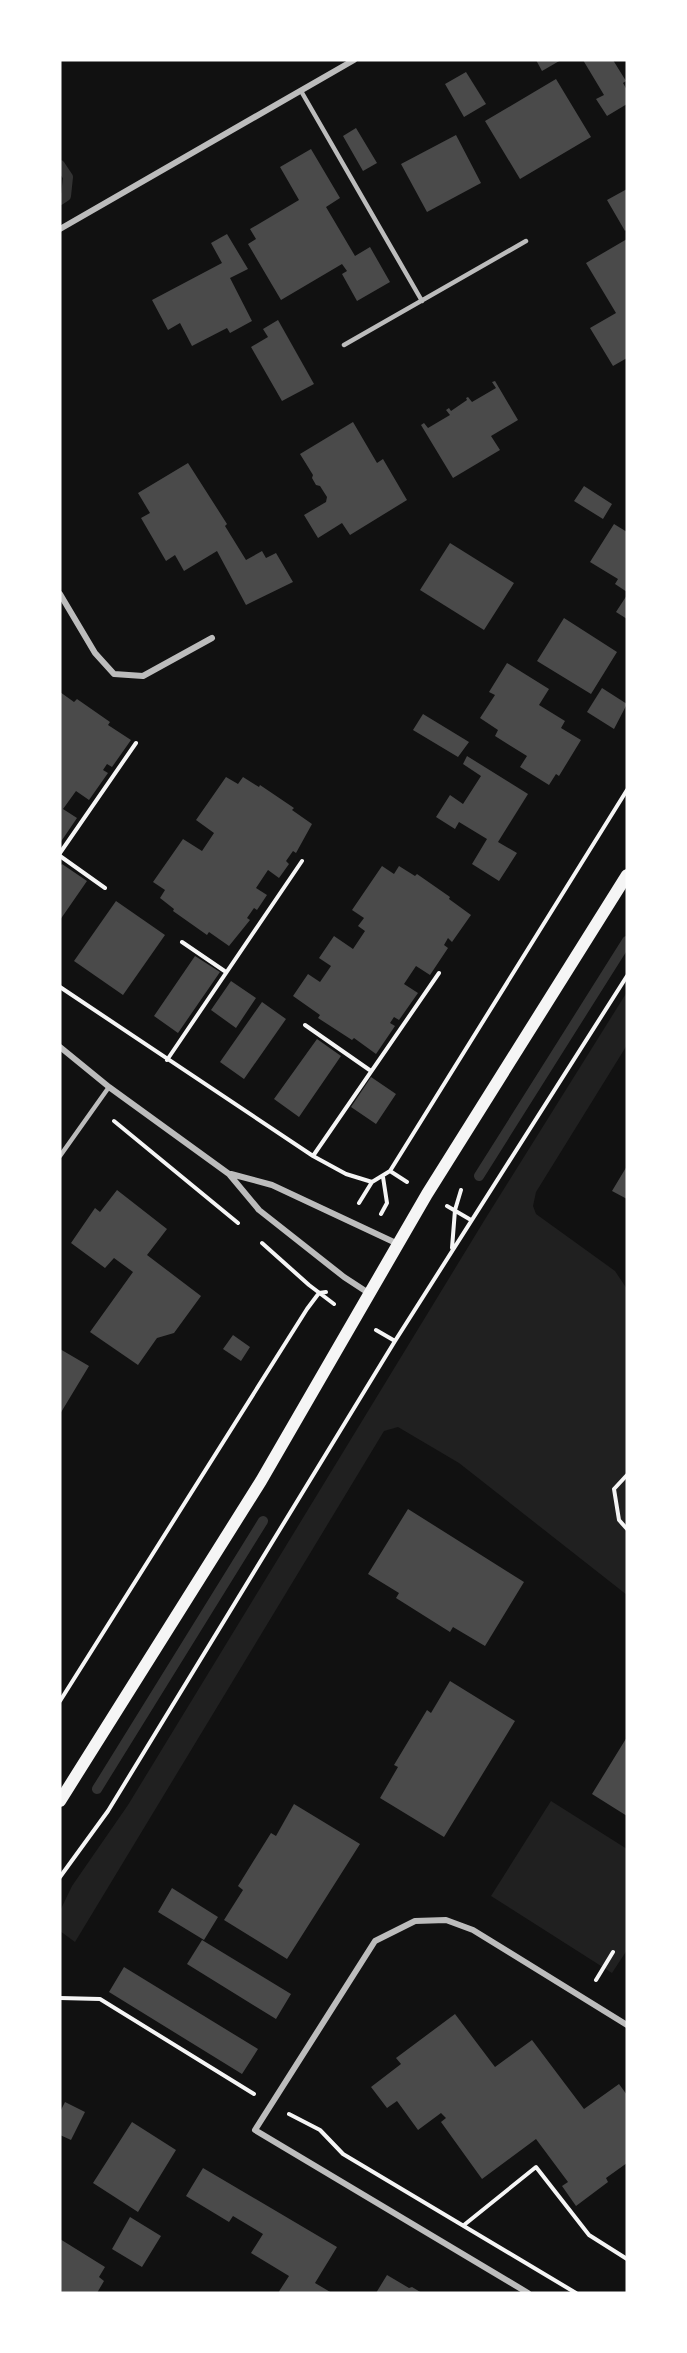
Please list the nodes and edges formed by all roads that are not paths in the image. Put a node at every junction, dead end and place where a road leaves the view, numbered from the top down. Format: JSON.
{"nodes":[{"id":1,"x":354,"y":60,"type":"edge"},
{"id":2,"x":301,"y":91,"type":"junction"},
{"id":3,"x":60,"y":229,"type":"edge"},
{"id":4,"x":526,"y":241,"type":"dead end"},
{"id":5,"x":422,"y":301,"type":"junction"},
{"id":6,"x":344,"y":345,"type":"dead end"},
{"id":7,"x":60,"y":594,"type":"edge"},
{"id":8,"x":212,"y":638,"type":"dead end"},
{"id":9,"x":627,"y":875,"type":"edge"},
{"id":10,"x":60,"y":1047,"type":"edge"},
{"id":11,"x":109,"y":1088,"type":"junction"},
{"id":12,"x":60,"y":1156,"type":"edge"},
{"id":13,"x":229,"y":1174,"type":"junction"},
{"id":14,"x":399,"y":1244,"type":"junction"},
{"id":15,"x":371,"y":1294,"type":"junction"},
{"id":16,"x":60,"y":1801,"type":"edge"},
{"id":17,"x":627,"y":2025,"type":"edge"},
{"id":18,"x":528,"y":2293,"type":"edge"}],
"edges":[{"from":1,"to":2,"type":"street"},
{"from":2,"to":3,"type":"street"},
{"from":2,"to":5,"type":"lane"},
{"from":4,"to":5,"type":"lane"},
{"from":5,"to":6,"type":"lane"},
{"from":7,"to":8,"type":"street"},
{"from":9,"to":14,"type":"main road"},
{"from":10,"to":11,"type":"street"},
{"from":11,"to":12,"type":"lane"},
{"from":11,"to":13,"type":"street"},
{"from":13,"to":14,"type":"street"},
{"from":13,"to":15,"type":"street"},
{"from":14,"to":15,"type":"main road"},
{"from":15,"to":16,"type":"main road"},
{"from":17,"to":18,"type":"street"}]}
